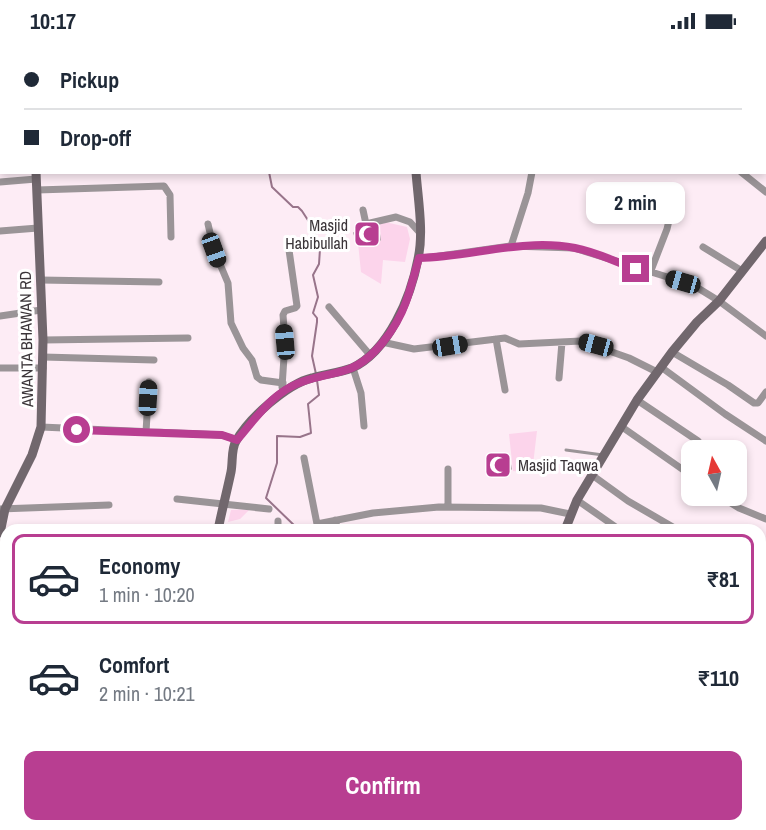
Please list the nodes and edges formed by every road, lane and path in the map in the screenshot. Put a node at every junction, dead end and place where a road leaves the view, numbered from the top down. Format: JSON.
{"nodes":[{"id":1,"x":692,"y":42,"type":"edge"},
{"id":2,"x":697,"y":42,"type":"edge"},
{"id":3,"x":416,"y":174,"type":"edge"},
{"id":4,"x":532,"y":174,"type":"edge"},
{"id":5,"x":744,"y":174,"type":"edge"},
{"id":6,"x":36,"y":176,"type":"edge"},
{"id":7,"x":0,"y":182,"type":"edge"},
{"id":8,"x":37,"y":190,"type":"junction"},
{"id":9,"x":766,"y":192,"type":"edge"},
{"id":10,"x":674,"y":199,"type":"dead end"},
{"id":11,"x":363,"y":210,"type":"dead end"},
{"id":12,"x":208,"y":224,"type":"dead end"},
{"id":13,"x":38,"y":228,"type":"junction"},
{"id":14,"x":0,"y":231,"type":"edge"},
{"id":15,"x":420,"y":232,"type":"junction"},
{"id":16,"x":171,"y":237,"type":"dead end"},
{"id":17,"x":766,"y":241,"type":"edge"},
{"id":18,"x":511,"y":246,"type":"junction"},
{"id":19,"x":703,"y":248,"type":"dead end"},
{"id":20,"x":289,"y":250,"type":"dead end"},
{"id":21,"x":419,"y":258,"type":"junction"},
{"id":22,"x":742,"y":271,"type":"junction"},
{"id":23,"x":650,"y":273,"type":"junction"},
{"id":24,"x":40,"y":280,"type":"junction"},
{"id":25,"x":159,"y":282,"type":"dead end"},
{"id":26,"x":718,"y":301,"type":"junction"},
{"id":27,"x":329,"y":307,"type":"dead end"},
{"id":28,"x":41,"y":310,"type":"junction"},
{"id":29,"x":0,"y":316,"type":"edge"},
{"id":30,"x":766,"y":336,"type":"edge"},
{"id":31,"x":188,"y":338,"type":"dead end"},
{"id":32,"x":496,"y":339,"type":"junction"},
{"id":33,"x":44,"y":340,"type":"junction"},
{"id":34,"x":382,"y":342,"type":"junction"},
{"id":35,"x":562,"y":342,"type":"junction"},
{"id":36,"x":672,"y":352,"type":"junction"},
{"id":37,"x":370,"y":355,"type":"junction"},
{"id":38,"x":43,"y":357,"type":"junction"},
{"id":39,"x":154,"y":360,"type":"dead end"},
{"id":40,"x":0,"y":368,"type":"edge"},
{"id":41,"x":43,"y":368,"type":"junction"},
{"id":42,"x":353,"y":368,"type":"junction"},
{"id":43,"x":659,"y":370,"type":"junction"},
{"id":44,"x":559,"y":378,"type":"dead end"},
{"id":45,"x":149,"y":382,"type":"dead end"},
{"id":46,"x":282,"y":388,"type":"junction"},
{"id":47,"x":505,"y":390,"type":"dead end"},
{"id":48,"x":766,"y":392,"type":"edge"},
{"id":49,"x":637,"y":400,"type":"junction"},
{"id":50,"x":364,"y":426,"type":"dead end"},
{"id":51,"x":41,"y":427,"type":"junction"},
{"id":52,"x":622,"y":428,"type":"junction"},
{"id":53,"x":146,"y":432,"type":"junction"},
{"id":54,"x":237,"y":440,"type":"junction"},
{"id":55,"x":697,"y":440,"type":"edge"},
{"id":56,"x":766,"y":441,"type":"edge"},
{"id":57,"x":566,"y":450,"type":"dead end"},
{"id":58,"x":605,"y":455,"type":"junction"},
{"id":59,"x":304,"y":458,"type":"dead end"},
{"id":60,"x":681,"y":468,"type":"edge"},
{"id":61,"x":448,"y":469,"type":"dead end"},
{"id":62,"x":592,"y":475,"type":"junction"},
{"id":63,"x":177,"y":499,"type":"dead end"},
{"id":64,"x":576,"y":500,"type":"junction"},
{"id":65,"x":110,"y":505,"type":"dead end"},
{"id":66,"x":224,"y":505,"type":"junction"},
{"id":67,"x":736,"y":506,"type":"edge"},
{"id":68,"x":448,"y":507,"type":"junction"},
{"id":69,"x":3,"y":509,"type":"edge"},
{"id":70,"x":269,"y":509,"type":"dead end"},
{"id":71,"x":570,"y":514,"type":"junction"},
{"id":72,"x":766,"y":519,"type":"edge"},
{"id":73,"x":335,"y":520,"type":"junction"},
{"id":74,"x":1,"y":524,"type":"edge"},
{"id":75,"x":219,"y":524,"type":"edge"},
{"id":76,"x":319,"y":524,"type":"edge"},
{"id":77,"x":323,"y":524,"type":"edge"},
{"id":78,"x":336,"y":524,"type":"edge"},
{"id":79,"x":567,"y":524,"type":"edge"},
{"id":80,"x":611,"y":524,"type":"edge"},
{"id":81,"x":668,"y":524,"type":"edge"}],
"edges":[{"from":1,"to":2,"type":"street"},
{"from":3,"to":15,"type":"street"},
{"from":4,"to":18,"type":"street"},
{"from":5,"to":9,"type":"street"},
{"from":6,"to":7,"type":"street"},
{"from":6,"to":8,"type":"street","name":"AWANTA BHAWAN RD"},
{"from":8,"to":13,"type":"street","name":"AWANTA BHAWAN RD"},
{"from":8,"to":16,"type":"street"},
{"from":10,"to":23,"type":"street"},
{"from":11,"to":15,"type":"street"},
{"from":12,"to":46,"type":"street"},
{"from":13,"to":14,"type":"street"},
{"from":13,"to":24,"type":"street","name":"AWANTA BHAWAN RD"},
{"from":15,"to":21,"type":"street"},
{"from":17,"to":22,"type":"street"},
{"from":18,"to":21,"type":"street"},
{"from":18,"to":23,"type":"street"},
{"from":19,"to":22,"type":"street"},
{"from":20,"to":46,"type":"street"},
{"from":21,"to":34,"type":"street"},
{"from":22,"to":26,"type":"street"},
{"from":23,"to":26,"type":"street"},
{"from":24,"to":25,"type":"street"},
{"from":24,"to":28,"type":"street","name":"AWANTA BHAWAN RD"},
{"from":26,"to":30,"type":"street"},
{"from":26,"to":36,"type":"street"},
{"from":27,"to":37,"type":"street"},
{"from":28,"to":29,"type":"street"},
{"from":28,"to":33,"type":"street","name":"AWANTA BHAWAN RD"},
{"from":31,"to":33,"type":"street"},
{"from":32,"to":34,"type":"street"},
{"from":32,"to":35,"type":"street"},
{"from":32,"to":47,"type":"street"},
{"from":33,"to":38,"type":"street","name":"AWANTA BHAWAN RD"},
{"from":34,"to":37,"type":"street"},
{"from":35,"to":43,"type":"street"},
{"from":35,"to":44,"type":"street"},
{"from":36,"to":43,"type":"street"},
{"from":36,"to":48,"type":"street"},
{"from":37,"to":42,"type":"street"},
{"from":38,"to":39,"type":"street"},
{"from":38,"to":41,"type":"street","name":"AWANTA BHAWAN RD"},
{"from":40,"to":41,"type":"street"},
{"from":41,"to":51,"type":"street","name":"AWANTA BHAWAN RD"},
{"from":42,"to":46,"type":"street"},
{"from":42,"to":50,"type":"street"},
{"from":43,"to":49,"type":"street"},
{"from":43,"to":56,"type":"street"},
{"from":45,"to":53,"type":"street"},
{"from":46,"to":54,"type":"street"},
{"from":49,"to":52,"type":"street"},
{"from":49,"to":55,"type":"street"},
{"from":51,"to":53,"type":"street"},
{"from":51,"to":69,"type":"street","name":"AWANTA BHAWAN RD"},
{"from":52,"to":58,"type":"street"},
{"from":52,"to":60,"type":"street"},
{"from":53,"to":54,"type":"street"},
{"from":54,"to":66,"type":"street"},
{"from":57,"to":58,"type":"lane"},
{"from":58,"to":62,"type":"street"},
{"from":59,"to":76,"type":"street"},
{"from":61,"to":68,"type":"street"},
{"from":62,"to":64,"type":"street"},
{"from":62,"to":81,"type":"street"},
{"from":63,"to":66,"type":"street"},
{"from":64,"to":71,"type":"street"},
{"from":64,"to":80,"type":"street"},
{"from":65,"to":69,"type":"street"},
{"from":66,"to":70,"type":"street"},
{"from":66,"to":75,"type":"street"},
{"from":67,"to":72,"type":"street"},
{"from":68,"to":71,"type":"street"},
{"from":68,"to":73,"type":"street"},
{"from":69,"to":74,"type":"street","name":"AWANTA BHAWAN RD"},
{"from":71,"to":79,"type":"street"},
{"from":73,"to":77,"type":"street"},
{"from":73,"to":78,"type":"street"}]}
